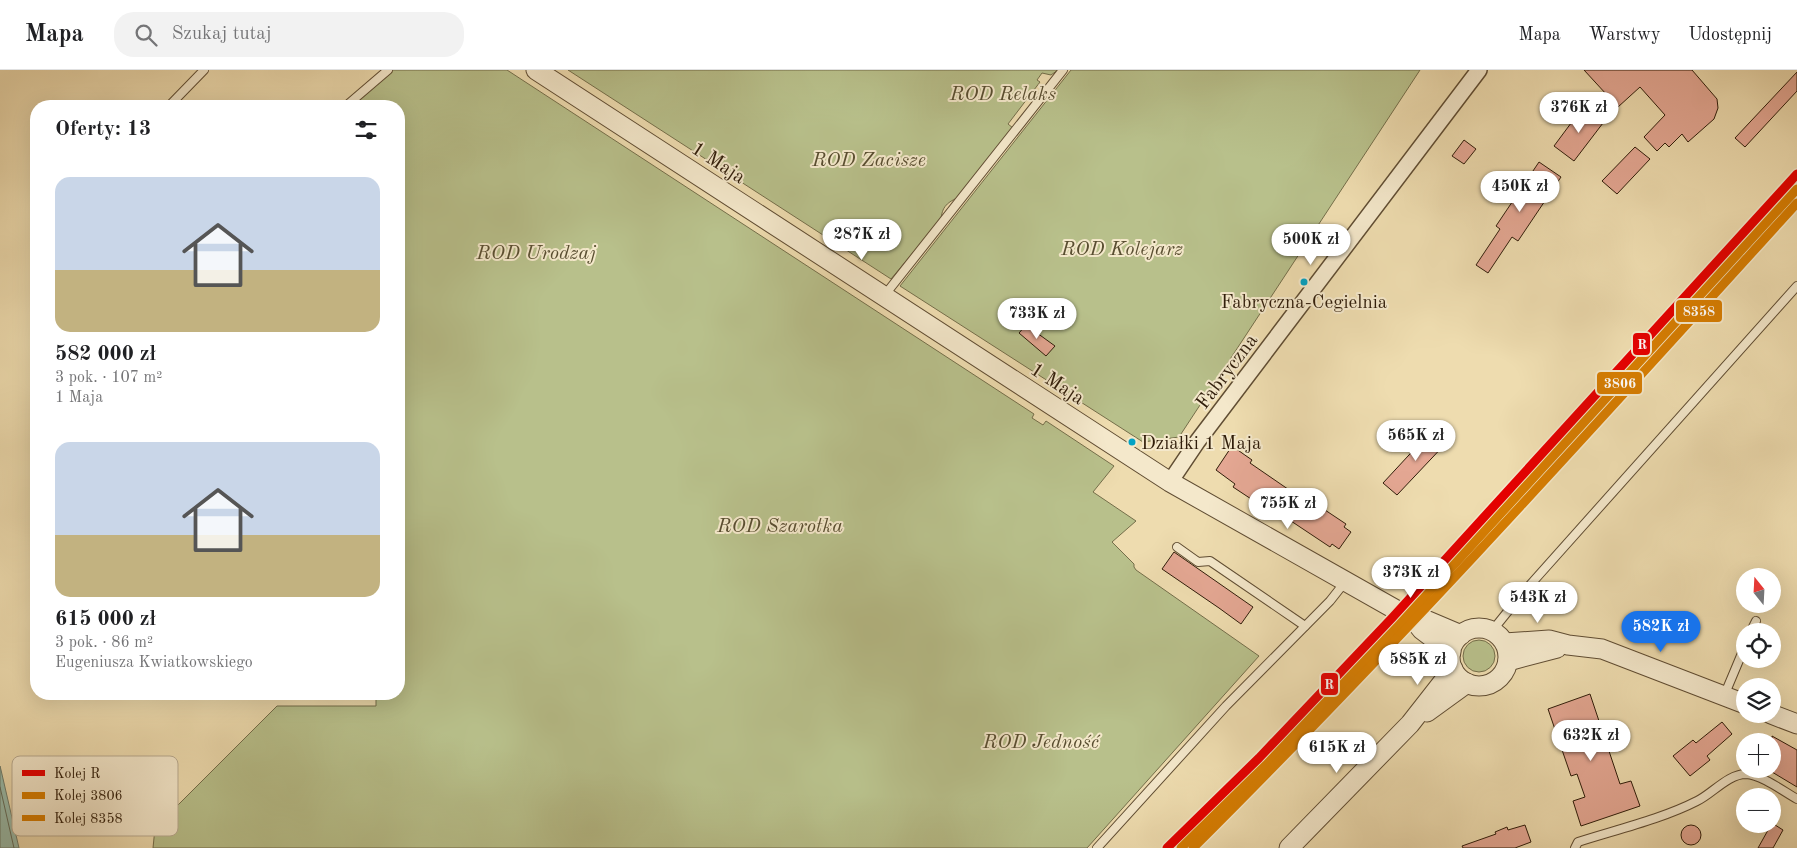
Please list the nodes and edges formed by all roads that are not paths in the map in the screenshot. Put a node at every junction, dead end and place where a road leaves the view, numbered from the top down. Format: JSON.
{"nodes":[{"id":1,"x":204,"y":70,"type":"edge"},
{"id":2,"x":388,"y":70,"type":"edge"},
{"id":3,"x":536,"y":70,"type":"edge"},
{"id":4,"x":1063,"y":70,"type":"edge"},
{"id":5,"x":1479,"y":70,"type":"edge"},
{"id":6,"x":175,"y":100,"type":"edge"},
{"id":7,"x":353,"y":100,"type":"edge"},
{"id":8,"x":1797,"y":286,"type":"edge"},
{"id":9,"x":884,"y":296,"type":"junction"},
{"id":10,"x":1170,"y":482,"type":"junction"},
{"id":11,"x":1177,"y":547,"type":"dead end"},
{"id":12,"x":1345,"y":582,"type":"junction"},
{"id":13,"x":1414,"y":620,"type":"junction"},
{"id":14,"x":1305,"y":626,"type":"junction"},
{"id":15,"x":1461,"y":635,"type":"junction"},
{"id":16,"x":1502,"y":645,"type":"junction"},
{"id":17,"x":1452,"y":661,"type":"junction"},
{"id":18,"x":1736,"y":667,"type":"edge"},
{"id":19,"x":1467,"y":683,"type":"junction"},
{"id":20,"x":1724,"y":696,"type":"junction"},
{"id":21,"x":1736,"y":701,"type":"edge"},
{"id":22,"x":1781,"y":718,"type":"edge"},
{"id":23,"x":1410,"y":724,"type":"junction"},
{"id":24,"x":1797,"y":724,"type":"edge"},
{"id":25,"x":1797,"y":799,"type":"edge"},
{"id":26,"x":1097,"y":848,"type":"edge"},
{"id":27,"x":1289,"y":848,"type":"edge"},
{"id":28,"x":1575,"y":848,"type":"edge"}],
"edges":[{"from":1,"to":6,"type":"lane"},
{"from":2,"to":7,"type":"lane"},
{"from":3,"to":9,"type":"street","name":"1 Maja"},
{"from":4,"to":9,"type":"lane"},
{"from":5,"to":10,"type":"street","name":"Fabryczna"},
{"from":8,"to":16,"type":"lane"},
{"from":9,"to":10,"type":"street","name":"1 Maja"},
{"from":10,"to":12,"type":"street","name":"1 Maja"},
{"from":11,"to":14,"type":"lane"},
{"from":12,"to":13,"type":"street","name":"1 Maja"},
{"from":12,"to":14,"type":"lane"},
{"from":13,"to":15,"type":"street","name":"1 Maja"},
{"from":13,"to":17,"type":"street","name":"1 Maja"},
{"from":14,"to":26,"type":"lane"},
{"from":15,"to":16,"type":"street"},
{"from":15,"to":17,"type":"street"},
{"from":16,"to":19,"type":"street"},
{"from":16,"to":20,"type":"street"},
{"from":17,"to":19,"type":"street"},
{"from":17,"to":23,"type":"street"},
{"from":18,"to":20,"type":"lane"},
{"from":19,"to":23,"type":"street"},
{"from":20,"to":21,"type":"street"},
{"from":22,"to":24,"type":"street"},
{"from":23,"to":27,"type":"street"},
{"from":25,"to":28,"type":"lane"}]}
